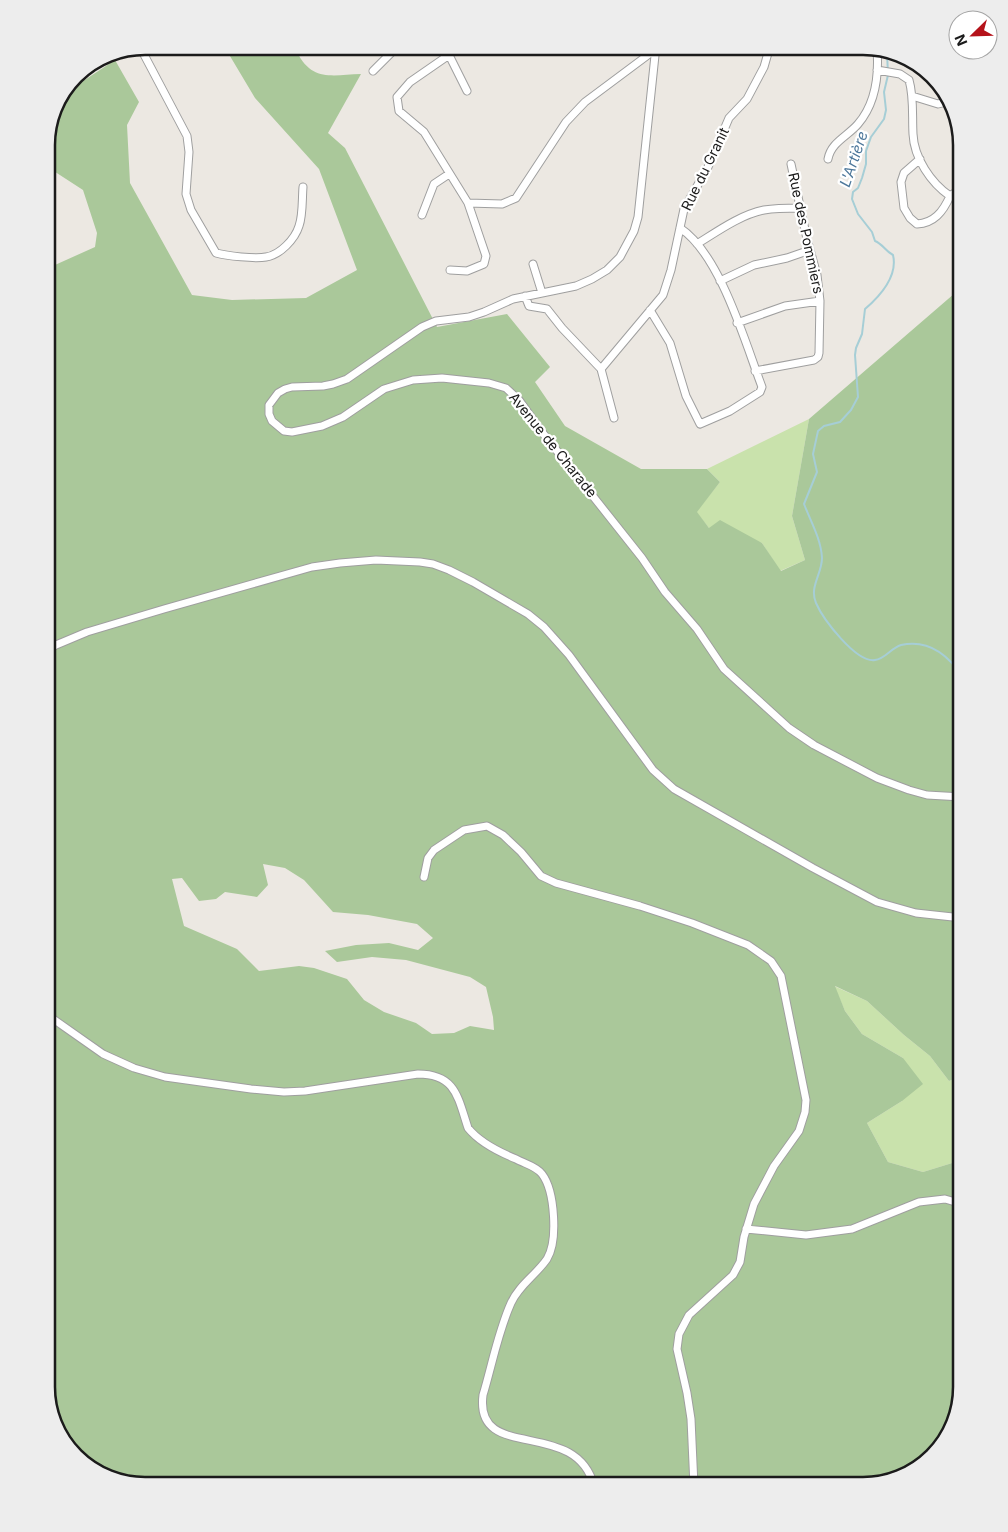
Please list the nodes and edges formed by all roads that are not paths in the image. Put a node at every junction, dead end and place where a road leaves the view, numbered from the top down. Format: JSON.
{"nodes":[{"id":1,"x":144,"y":55,"type":"edge"},
{"id":2,"x":389,"y":55,"type":"edge"},
{"id":3,"x":449,"y":55,"type":"joint"},
{"id":4,"x":647,"y":55,"type":"edge"},
{"id":5,"x":655,"y":55,"type":"edge"},
{"id":6,"x":767,"y":55,"type":"edge"},
{"id":7,"x":878,"y":57,"type":"edge"},
{"id":8,"x":373,"y":71,"type":"dead end"},
{"id":9,"x":880,"y":71,"type":"junction"},
{"id":10,"x":467,"y":91,"type":"dead end"},
{"id":11,"x":912,"y":96,"type":"junction"},
{"id":12,"x":943,"y":103,"type":"edge"},
{"id":13,"x":828,"y":159,"type":"dead end"},
{"id":14,"x":920,"y":159,"type":"junction"},
{"id":15,"x":791,"y":164,"type":"dead end"},
{"id":16,"x":450,"y":174,"type":"junction"},
{"id":17,"x":303,"y":187,"type":"dead end"},
{"id":18,"x":953,"y":194,"type":"edge"},
{"id":19,"x":950,"y":196,"type":"junction"},
{"id":20,"x":468,"y":203,"type":"junction"},
{"id":21,"x":800,"y":208,"type":"junction"},
{"id":22,"x":422,"y":214,"type":"dead end"},
{"id":23,"x":680,"y":228,"type":"junction"},
{"id":24,"x":697,"y":244,"type":"junction"},
{"id":25,"x":810,"y":250,"type":"junction"},
{"id":26,"x":532,"y":264,"type":"dead end"},
{"id":27,"x":450,"y":270,"type":"dead end"},
{"id":28,"x":720,"y":281,"type":"junction"},
{"id":29,"x":542,"y":292,"type":"junction"},
{"id":30,"x":525,"y":296,"type":"junction"},
{"id":31,"x":820,"y":301,"type":"junction"},
{"id":32,"x":650,"y":310,"type":"junction"},
{"id":33,"x":737,"y":323,"type":"junction"},
{"id":34,"x":601,"y":369,"type":"junction"},
{"id":35,"x":755,"y":371,"type":"junction"},
{"id":36,"x":614,"y":418,"type":"dead end"},
{"id":37,"x":55,"y":645,"type":"edge"},
{"id":38,"x":953,"y":796,"type":"edge"},
{"id":39,"x":424,"y":877,"type":"dead end"},
{"id":40,"x":953,"y":917,"type":"edge"},
{"id":41,"x":55,"y":1020,"type":"edge"},
{"id":42,"x":953,"y":1201,"type":"edge"},
{"id":43,"x":746,"y":1229,"type":"junction"},
{"id":44,"x":590,"y":1477,"type":"edge"},
{"id":45,"x":694,"y":1477,"type":"edge"}],
"edges":[{"from":1,"to":17,"type":"street"},
{"from":2,"to":8,"type":"street"},
{"from":3,"to":10,"type":"street"},
{"from":3,"to":16,"type":"street"},
{"from":4,"to":20,"type":"street"},
{"from":5,"to":29,"type":"street","name":"Avenue de Charade"},
{"from":6,"to":23,"type":"street","name":"Rue du Granit"},
{"from":7,"to":9,"type":"street"},
{"from":9,"to":11,"type":"street"},
{"from":9,"to":13,"type":"street"},
{"from":11,"to":12,"type":"street"},
{"from":11,"to":14,"type":"street"},
{"from":14,"to":19,"type":"street"},
{"from":14,"to":19,"type":"street"},
{"from":15,"to":21,"type":"street","name":"Rue des Pommiers"},
{"from":16,"to":20,"type":"street"},
{"from":16,"to":22,"type":"street"},
{"from":18,"to":19,"type":"street"},
{"from":20,"to":27,"type":"street"},
{"from":21,"to":24,"type":"street"},
{"from":21,"to":25,"type":"street","name":"Rue des Pommiers"},
{"from":23,"to":24,"type":"street"},
{"from":23,"to":32,"type":"street","name":"Rue du Granit"},
{"from":24,"to":28,"type":"street"},
{"from":25,"to":28,"type":"street"},
{"from":25,"to":31,"type":"street","name":"Rue des Pommiers"},
{"from":26,"to":29,"type":"street"},
{"from":28,"to":33,"type":"street"},
{"from":29,"to":30,"type":"street","name":"Avenue de Charade"},
{"from":30,"to":34,"type":"street"},
{"from":30,"to":38,"type":"street","name":"Avenue de Charade"},
{"from":31,"to":33,"type":"street"},
{"from":31,"to":35,"type":"street","name":"Rue des Pommiers"},
{"from":32,"to":34,"type":"street","name":"Rue du Granit"},
{"from":32,"to":35,"type":"street"},
{"from":33,"to":35,"type":"street"},
{"from":34,"to":36,"type":"street"},
{"from":37,"to":40,"type":"street"},
{"from":39,"to":43,"type":"street"},
{"from":41,"to":44,"type":"street"},
{"from":42,"to":43,"type":"street"},
{"from":43,"to":45,"type":"street"}]}
